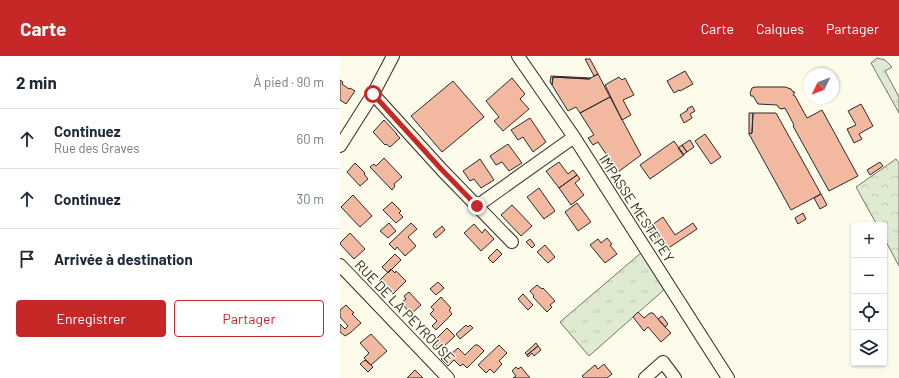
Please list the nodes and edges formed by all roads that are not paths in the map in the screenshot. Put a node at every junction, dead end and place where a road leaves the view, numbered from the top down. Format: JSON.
{"nodes":[{"id":1,"x":393,"y":56,"type":"edge"},
{"id":2,"x":518,"y":56,"type":"edge"},
{"id":3,"x":373,"y":94,"type":"junction"},
{"id":4,"x":574,"y":137,"type":"junction"},
{"id":5,"x":340,"y":146,"type":"edge"},
{"id":6,"x":477,"y":206,"type":"junction"},
{"id":7,"x":512,"y":242,"type":"dead end"},
{"id":8,"x":340,"y":265,"type":"edge"},
{"id":9,"x":448,"y":378,"type":"edge"},
{"id":10,"x":645,"y":378,"type":"edge"},
{"id":11,"x":675,"y":378,"type":"edge"},
{"id":12,"x":728,"y":378,"type":"edge"}],
"edges":[{"from":1,"to":3,"type":"street"},
{"from":2,"to":4,"type":"street","name":"IMPASSE MESTEPEY"},
{"from":3,"to":5,"type":"street"},
{"from":3,"to":6,"type":"street"},
{"from":4,"to":6,"type":"street"},
{"from":4,"to":12,"type":"street","name":"IMPASSE MESTEPEY"},
{"from":6,"to":7,"type":"street"},
{"from":8,"to":9,"type":"street","name":"RUE DE LA PEYROUSE"},
{"from":10,"to":11,"type":"street"}]}
